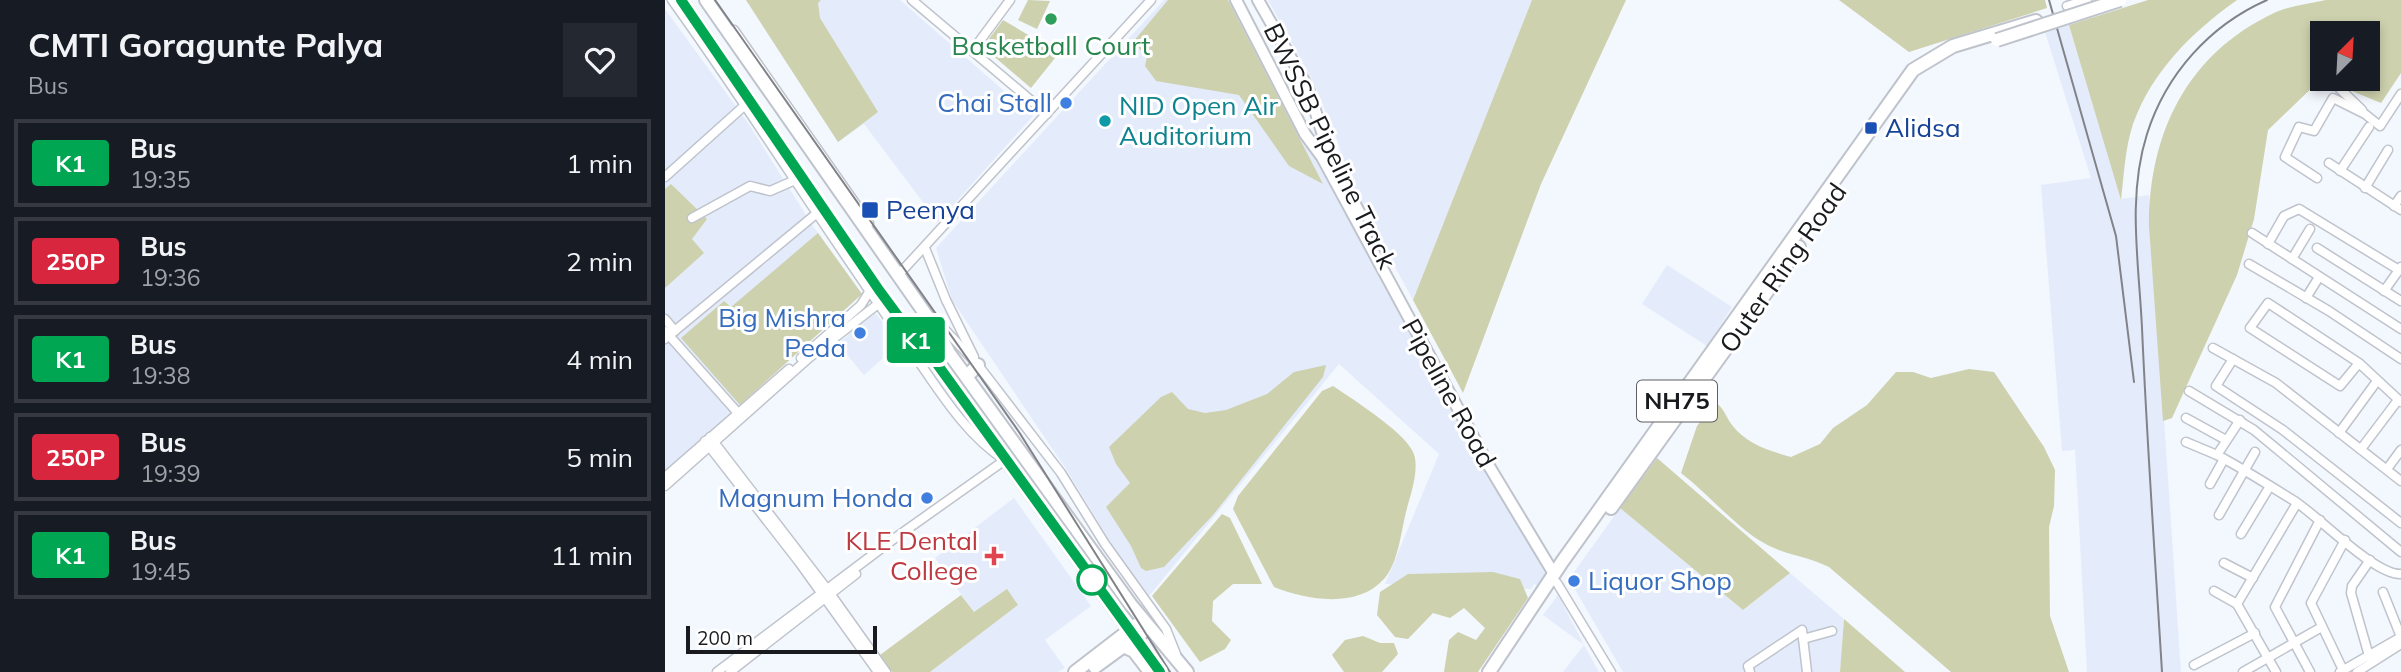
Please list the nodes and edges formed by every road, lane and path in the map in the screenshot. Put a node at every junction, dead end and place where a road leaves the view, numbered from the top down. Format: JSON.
{"nodes":[{"id":1,"x":672,"y":0,"type":"edge"},
{"id":2,"x":681,"y":0,"type":"edge"},
{"id":3,"x":690,"y":0,"type":"edge"},
{"id":4,"x":699,"y":0,"type":"edge"},
{"id":5,"x":706,"y":0,"type":"edge"},
{"id":6,"x":713,"y":0,"type":"edge"},
{"id":7,"x":912,"y":0,"type":"edge"},
{"id":8,"x":1010,"y":0,"type":"edge"},
{"id":9,"x":1151,"y":0,"type":"edge"},
{"id":10,"x":1236,"y":0,"type":"edge"},
{"id":11,"x":1258,"y":0,"type":"edge"},
{"id":12,"x":2087,"y":0,"type":"edge"},
{"id":13,"x":2104,"y":0,"type":"edge"},
{"id":14,"x":2120,"y":0,"type":"edge"},
{"id":15,"x":2067,"y":6,"type":"dead end"},
{"id":16,"x":1995,"y":37,"type":"junction"},
{"id":17,"x":972,"y":50,"type":"junction"},
{"id":18,"x":2342,"y":91,"type":"edge"},
{"id":19,"x":2401,"y":94,"type":"edge"},
{"id":20,"x":744,"y":107,"type":"junction"},
{"id":21,"x":1047,"y":114,"type":"junction"},
{"id":22,"x":2365,"y":114,"type":"junction"},
{"id":23,"x":2369,"y":127,"type":"dead end"},
{"id":24,"x":2388,"y":150,"type":"dead end"},
{"id":25,"x":2329,"y":163,"type":"dead end"},
{"id":26,"x":2340,"y":171,"type":"junction"},
{"id":27,"x":665,"y":177,"type":"edge"},
{"id":28,"x":2317,"y":178,"type":"dead end"},
{"id":29,"x":793,"y":181,"type":"junction"},
{"id":30,"x":2365,"y":188,"type":"junction"},
{"id":31,"x":2401,"y":196,"type":"edge"},
{"id":32,"x":2398,"y":208,"type":"edge"},
{"id":33,"x":816,"y":214,"type":"junction"},
{"id":34,"x":692,"y":218,"type":"dead end"},
{"id":35,"x":2310,"y":229,"type":"dead end"},
{"id":36,"x":2252,"y":233,"type":"dead end"},
{"id":37,"x":2268,"y":244,"type":"junction"},
{"id":38,"x":925,"y":248,"type":"junction"},
{"id":39,"x":2317,"y":248,"type":"dead end"},
{"id":40,"x":2292,"y":260,"type":"junction"},
{"id":41,"x":2249,"y":264,"type":"dead end"},
{"id":42,"x":2400,"y":268,"type":"edge"},
{"id":43,"x":2319,"y":277,"type":"junction"},
{"id":44,"x":893,"y":279,"type":"junction"},
{"id":45,"x":2384,"y":291,"type":"junction"},
{"id":46,"x":869,"y":292,"type":"junction"},
{"id":47,"x":2306,"y":298,"type":"junction"},
{"id":48,"x":2401,"y":301,"type":"edge"},
{"id":49,"x":878,"y":304,"type":"junction"},
{"id":50,"x":665,"y":319,"type":"edge"},
{"id":51,"x":2401,"y":329,"type":"edge"},
{"id":52,"x":669,"y":334,"type":"edge"},
{"id":53,"x":2213,"y":348,"type":"dead end"},
{"id":54,"x":949,"y":353,"type":"junction"},
{"id":55,"x":932,"y":357,"type":"junction"},
{"id":56,"x":2233,"y":359,"type":"junction"},
{"id":57,"x":2401,"y":359,"type":"edge"},
{"id":58,"x":2359,"y":363,"type":"junction"},
{"id":59,"x":978,"y":365,"type":"junction"},
{"id":60,"x":1441,"y":366,"type":"joint"},
{"id":61,"x":967,"y":376,"type":"junction"},
{"id":62,"x":2377,"y":381,"type":"junction"},
{"id":63,"x":2189,"y":391,"type":"dead end"},
{"id":64,"x":2400,"y":401,"type":"edge"},
{"id":65,"x":738,"y":412,"type":"junction"},
{"id":66,"x":2186,"y":418,"type":"dead end"},
{"id":67,"x":2240,"y":420,"type":"junction"},
{"id":68,"x":2339,"y":433,"type":"junction"},
{"id":69,"x":2226,"y":440,"type":"junction"},
{"id":70,"x":710,"y":442,"type":"junction"},
{"id":71,"x":2186,"y":442,"type":"dead end"},
{"id":72,"x":2361,"y":449,"type":"junction"},
{"id":73,"x":2401,"y":450,"type":"edge"},
{"id":74,"x":2255,"y":452,"type":"dead end"},
{"id":75,"x":2221,"y":457,"type":"junction"},
{"id":76,"x":1007,"y":462,"type":"junction"},
{"id":77,"x":2387,"y":469,"type":"junction"},
{"id":78,"x":2244,"y":470,"type":"junction"},
{"id":79,"x":665,"y":477,"type":"edge"},
{"id":80,"x":2401,"y":481,"type":"edge"},
{"id":81,"x":2210,"y":484,"type":"dead end"},
{"id":82,"x":665,"y":486,"type":"edge"},
{"id":83,"x":2270,"y":486,"type":"junction"},
{"id":84,"x":2297,"y":503,"type":"junction"},
{"id":85,"x":2219,"y":515,"type":"dead end"},
{"id":86,"x":2320,"y":520,"type":"junction"},
{"id":87,"x":2401,"y":523,"type":"edge"},
{"id":88,"x":2241,"y":534,"type":"dead end"},
{"id":89,"x":2346,"y":540,"type":"junction"},
{"id":90,"x":1539,"y":545,"type":"junction"},
{"id":91,"x":2401,"y":552,"type":"edge"},
{"id":92,"x":2370,"y":560,"type":"junction"},
{"id":93,"x":2224,"y":563,"type":"dead end"},
{"id":94,"x":2401,"y":575,"type":"edge"},
{"id":95,"x":2253,"y":578,"type":"junction"},
{"id":96,"x":1555,"y":579,"type":"junction"},
{"id":97,"x":2214,"y":591,"type":"dead end"},
{"id":98,"x":2383,"y":592,"type":"dead end"},
{"id":99,"x":827,"y":594,"type":"junction"},
{"id":100,"x":2237,"y":604,"type":"junction"},
{"id":101,"x":1146,"y":624,"type":"junction"},
{"id":102,"x":2321,"y":628,"type":"junction"},
{"id":103,"x":1832,"y":631,"type":"dead end"},
{"id":104,"x":1133,"y":633,"type":"junction"},
{"id":105,"x":2255,"y":633,"type":"junction"},
{"id":106,"x":2401,"y":638,"type":"edge"},
{"id":107,"x":1803,"y":639,"type":"junction"},
{"id":108,"x":2294,"y":643,"type":"junction"},
{"id":109,"x":2401,"y":644,"type":"edge"},
{"id":110,"x":1123,"y":646,"type":"junction"},
{"id":111,"x":1169,"y":650,"type":"junction"},
{"id":112,"x":2369,"y":656,"type":"junction"},
{"id":113,"x":2267,"y":657,"type":"junction"},
{"id":114,"x":1179,"y":660,"type":"junction"},
{"id":115,"x":2194,"y":665,"type":"dead end"},
{"id":116,"x":1154,"y":668,"type":"edge"},
{"id":117,"x":2342,"y":671,"type":"edge"},
{"id":118,"x":717,"y":672,"type":"edge"},
{"id":119,"x":730,"y":672,"type":"edge"},
{"id":120,"x":878,"y":672,"type":"edge"},
{"id":121,"x":886,"y":672,"type":"edge"},
{"id":122,"x":1075,"y":672,"type":"edge"},
{"id":123,"x":1089,"y":672,"type":"edge"},
{"id":124,"x":1187,"y":672,"type":"edge"},
{"id":125,"x":1489,"y":672,"type":"edge"},
{"id":126,"x":1497,"y":672,"type":"edge"},
{"id":127,"x":1611,"y":672,"type":"edge"},
{"id":128,"x":1751,"y":672,"type":"edge"},
{"id":129,"x":1807,"y":672,"type":"edge"},
{"id":130,"x":2243,"y":672,"type":"edge"},
{"id":131,"x":2276,"y":672,"type":"edge"},
{"id":132,"x":2310,"y":672,"type":"edge"},
{"id":133,"x":2357,"y":672,"type":"edge"}],
"edges":[{"from":1,"to":20,"type":"street"},
{"from":2,"to":55,"type":"highway"},
{"from":3,"to":44,"type":"highway"},
{"from":4,"to":44,"type":"highway"},
{"from":5,"to":54,"type":"highway"},
{"from":6,"to":44,"type":"street"},
{"from":7,"to":17,"type":"street"},
{"from":8,"to":17,"type":"street"},
{"from":9,"to":21,"type":"street"},
{"from":10,"to":90,"type":"main road","name":"Pipeline Road"},
{"from":11,"to":60,"type":"main road","name":"BWSSB Pipeline Track"},
{"from":12,"to":15,"type":"street"},
{"from":13,"to":16,"type":"highway","name":"Outer Ring Road","number":"NH75","bridge":true},
{"from":14,"to":16,"type":"highway","name":"Outer Ring Road","number":"NH75","bridge":true},
{"from":16,"to":96,"type":"highway","name":"Outer Ring Road","number":"NH75"},
{"from":17,"to":21,"type":"street"},
{"from":18,"to":22,"type":"street"},
{"from":19,"to":22,"type":"street"},
{"from":20,"to":27,"type":"street"},
{"from":20,"to":29,"type":"street"},
{"from":21,"to":38,"type":"street"},
{"from":22,"to":28,"type":"street"},
{"from":23,"to":26,"type":"street"},
{"from":24,"to":30,"type":"street"},
{"from":25,"to":26,"type":"street"},
{"from":26,"to":30,"type":"street"},
{"from":29,"to":33,"type":"street"},
{"from":29,"to":34,"type":"street"},
{"from":30,"to":32,"type":"street"},
{"from":31,"to":32,"type":"street"},
{"from":33,"to":46,"type":"street"},
{"from":33,"to":52,"type":"street"},
{"from":35,"to":40,"type":"street"},
{"from":36,"to":37,"type":"street"},
{"from":37,"to":40,"type":"street"},
{"from":37,"to":42,"type":"street"},
{"from":38,"to":44,"type":"street"},
{"from":38,"to":59,"type":"street"},
{"from":39,"to":45,"type":"street"},
{"from":40,"to":43,"type":"street"},
{"from":41,"to":47,"type":"street"},
{"from":42,"to":45,"type":"street"},
{"from":43,"to":47,"type":"street"},
{"from":43,"to":51,"type":"street"},
{"from":44,"to":54,"type":"highway"},
{"from":44,"to":55,"type":"highway"},
{"from":44,"to":59,"type":"street"},
{"from":45,"to":48,"type":"street"},
{"from":46,"to":49,"type":"street"},
{"from":46,"to":65,"type":"street"},
{"from":47,"to":57,"type":"street"},
{"from":49,"to":70,"type":"street"},
{"from":49,"to":76,"type":"street"},
{"from":50,"to":52,"type":"street"},
{"from":52,"to":65,"type":"street"},
{"from":53,"to":56,"type":"street"},
{"from":54,"to":61,"type":"highway"},
{"from":55,"to":76,"type":"highway"},
{"from":56,"to":68,"type":"street"},
{"from":56,"to":87,"type":"street"},
{"from":58,"to":58,"type":"street"},
{"from":58,"to":62,"type":"street"},
{"from":59,"to":61,"type":"highway"},
{"from":59,"to":114,"type":"street"},
{"from":60,"to":90,"type":"main road","name":"Pipeline Road"},
{"from":61,"to":101,"type":"highway"},
{"from":62,"to":64,"type":"street"},
{"from":62,"to":68,"type":"street"},
{"from":63,"to":67,"type":"street"},
{"from":64,"to":72,"type":"street"},
{"from":65,"to":70,"type":"street"},
{"from":66,"to":69,"type":"street"},
{"from":67,"to":69,"type":"street"},
{"from":67,"to":91,"type":"street"},
{"from":68,"to":72,"type":"street"},
{"from":69,"to":75,"type":"street"},
{"from":70,"to":79,"type":"street"},
{"from":70,"to":82,"type":"street"},
{"from":70,"to":99,"type":"street"},
{"from":71,"to":75,"type":"street"},
{"from":72,"to":77,"type":"street"},
{"from":73,"to":77,"type":"street"},
{"from":74,"to":78,"type":"street"},
{"from":75,"to":78,"type":"street"},
{"from":75,"to":81,"type":"street"},
{"from":76,"to":99,"type":"street"},
{"from":76,"to":104,"type":"highway"},
{"from":77,"to":80,"type":"street"},
{"from":78,"to":83,"type":"street"},
{"from":78,"to":85,"type":"street"},
{"from":83,"to":84,"type":"street"},
{"from":83,"to":88,"type":"street"},
{"from":84,"to":86,"type":"street"},
{"from":84,"to":95,"type":"street"},
{"from":86,"to":89,"type":"street"},
{"from":86,"to":108,"type":"street"},
{"from":89,"to":92,"type":"street"},
{"from":89,"to":102,"type":"street"},
{"from":90,"to":96,"type":"main road","name":"Pipeline Road"},
{"from":92,"to":94,"type":"street"},
{"from":92,"to":112,"type":"street"},
{"from":93,"to":95,"type":"street"},
{"from":95,"to":100,"type":"street"},
{"from":96,"to":125,"type":"highway","name":"Outer Ring Road","number":"NH75"},
{"from":96,"to":126,"type":"highway","name":"Outer Ring Road","number":"NH75"},
{"from":96,"to":127,"type":"street"},
{"from":97,"to":100,"type":"street"},
{"from":98,"to":106,"type":"street"},
{"from":99,"to":118,"type":"street"},
{"from":99,"to":119,"type":"street"},
{"from":99,"to":120,"type":"street"},
{"from":99,"to":121,"type":"street"},
{"from":100,"to":105,"type":"street"},
{"from":101,"to":104,"type":"highway"},
{"from":101,"to":111,"type":"highway"},
{"from":102,"to":108,"type":"street"},
{"from":102,"to":117,"type":"street"},
{"from":103,"to":107,"type":"street"},
{"from":104,"to":110,"type":"highway"},
{"from":104,"to":116,"type":"highway"},
{"from":104,"to":122,"type":"highway"},
{"from":105,"to":113,"type":"street"},
{"from":105,"to":115,"type":"street"},
{"from":106,"to":112,"type":"street"},
{"from":107,"to":128,"type":"street"},
{"from":107,"to":129,"type":"street"},
{"from":108,"to":113,"type":"street"},
{"from":108,"to":132,"type":"street"},
{"from":109,"to":133,"type":"street"},
{"from":110,"to":116,"type":"highway"},
{"from":110,"to":123,"type":"highway"},
{"from":111,"to":114,"type":"highway"},
{"from":111,"to":116,"type":"highway"},
{"from":112,"to":117,"type":"street"},
{"from":113,"to":130,"type":"street"},
{"from":113,"to":131,"type":"street"},
{"from":114,"to":124,"type":"highway"}]}
